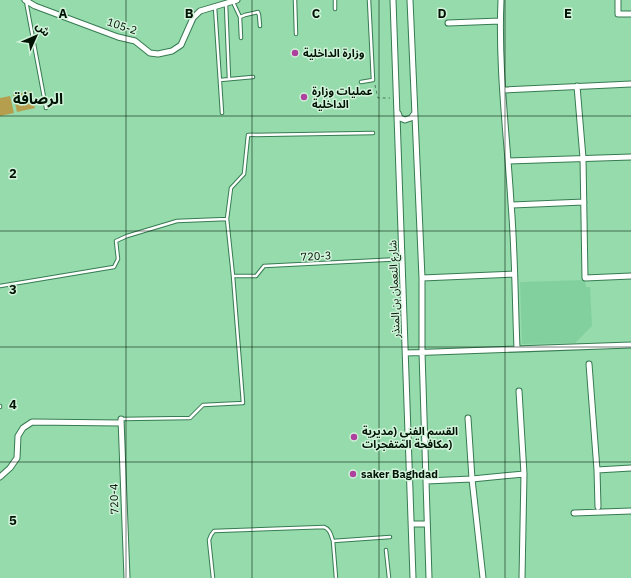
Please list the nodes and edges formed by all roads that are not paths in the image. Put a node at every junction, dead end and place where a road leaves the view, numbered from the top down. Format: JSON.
{"nodes":[{"id":1,"x":295,"y":0,"type":"edge"},
{"id":2,"x":335,"y":0,"type":"edge"},
{"id":3,"x":369,"y":0,"type":"edge"},
{"id":4,"x":393,"y":0,"type":"edge"},
{"id":5,"x":410,"y":0,"type":"edge"},
{"id":6,"x":501,"y":0,"type":"edge"},
{"id":7,"x":618,"y":0,"type":"edge"},
{"id":8,"x":25,"y":1,"type":"edge"},
{"id":9,"x":235,"y":1,"type":"edge"},
{"id":10,"x":226,"y":3,"type":"junction"},
{"id":11,"x":215,"y":6,"type":"junction"},
{"id":12,"x":335,"y":9,"type":"dead end"},
{"id":13,"x":631,"y":14,"type":"edge"},
{"id":14,"x":240,"y":17,"type":"junction"},
{"id":15,"x":500,"y":21,"type":"junction"},
{"id":16,"x":448,"y":23,"type":"dead end"},
{"id":17,"x":260,"y":26,"type":"dead end"},
{"id":18,"x":296,"y":34,"type":"dead end"},
{"id":19,"x":241,"y":38,"type":"dead end"},
{"id":20,"x":253,"y":77,"type":"dead end"},
{"id":21,"x":220,"y":80,"type":"junction"},
{"id":22,"x":229,"y":80,"type":"junction"},
{"id":23,"x":361,"y":82,"type":"dead end"},
{"id":24,"x":631,"y":84,"type":"edge"},
{"id":25,"x":577,"y":86,"type":"junction"},
{"id":26,"x":503,"y":90,"type":"junction"},
{"id":27,"x":46,"y":108,"type":"dead end"},
{"id":28,"x":398,"y":112,"type":"junction"},
{"id":29,"x":222,"y":113,"type":"dead end"},
{"id":30,"x":414,"y":114,"type":"junction"},
{"id":31,"x":373,"y":133,"type":"dead end"},
{"id":32,"x":631,"y":157,"type":"edge"},
{"id":33,"x":583,"y":158,"type":"junction"},
{"id":34,"x":508,"y":161,"type":"junction"},
{"id":35,"x":584,"y":202,"type":"junction"},
{"id":36,"x":512,"y":205,"type":"junction"},
{"id":37,"x":227,"y":219,"type":"junction"},
{"id":38,"x":403,"y":259,"type":"junction"},
{"id":39,"x":514,"y":274,"type":"junction"},
{"id":40,"x":233,"y":276,"type":"junction"},
{"id":41,"x":631,"y":276,"type":"edge"},
{"id":42,"x":422,"y":278,"type":"junction"},
{"id":43,"x":0,"y":286,"type":"edge"},
{"id":44,"x":631,"y":345,"type":"edge"},
{"id":45,"x":517,"y":348,"type":"junction"},
{"id":46,"x":422,"y":352,"type":"junction"},
{"id":47,"x":406,"y":353,"type":"junction"},
{"id":48,"x":589,"y":364,"type":"dead end"},
{"id":49,"x":519,"y":391,"type":"dead end"},
{"id":50,"x":468,"y":418,"type":"dead end"},
{"id":51,"x":121,"y":421,"type":"junction"},
{"id":52,"x":631,"y":468,"type":"edge"},
{"id":53,"x":597,"y":470,"type":"junction"},
{"id":54,"x":524,"y":474,"type":"junction"},
{"id":55,"x":0,"y":477,"type":"edge"},
{"id":56,"x":472,"y":479,"type":"junction"},
{"id":57,"x":426,"y":481,"type":"junction"},
{"id":58,"x":598,"y":507,"type":"dead end"},
{"id":59,"x":631,"y":511,"type":"edge"},
{"id":60,"x":574,"y":513,"type":"dead end"},
{"id":61,"x":412,"y":524,"type":"junction"},
{"id":62,"x":427,"y":524,"type":"junction"},
{"id":63,"x":390,"y":537,"type":"dead end"},
{"id":64,"x":333,"y":541,"type":"junction"},
{"id":65,"x":386,"y":550,"type":"dead end"},
{"id":66,"x":127,"y":578,"type":"edge"},
{"id":67,"x":213,"y":578,"type":"edge"},
{"id":68,"x":336,"y":578,"type":"edge"},
{"id":69,"x":389,"y":578,"type":"edge"},
{"id":70,"x":413,"y":578,"type":"edge"},
{"id":71,"x":429,"y":578,"type":"edge"},
{"id":72,"x":483,"y":578,"type":"edge"},
{"id":73,"x":522,"y":578,"type":"edge"}],
"edges":[{"from":1,"to":18,"type":"lane"},
{"from":2,"to":12,"type":"lane"},
{"from":3,"to":23,"type":"lane"},
{"from":4,"to":28,"type":"street","name":"شارع النعمان بن المنذر"},
{"from":5,"to":30,"type":"street"},
{"from":6,"to":15,"type":"street"},
{"from":7,"to":13,"type":"street"},
{"from":8,"to":11,"type":"street","name":"105-2"},
{"from":8,"to":27,"type":"lane"},
{"from":9,"to":10,"type":"street","name":"105-2"},
{"from":9,"to":14,"type":"lane"},
{"from":10,"to":11,"type":"street","name":"105-2"},
{"from":10,"to":22,"type":"lane"},
{"from":11,"to":21,"type":"lane"},
{"from":14,"to":17,"type":"lane"},
{"from":14,"to":19,"type":"lane"},
{"from":15,"to":16,"type":"street"},
{"from":15,"to":26,"type":"street"},
{"from":20,"to":22,"type":"lane"},
{"from":21,"to":22,"type":"lane"},
{"from":21,"to":29,"type":"lane"},
{"from":24,"to":25,"type":"street"},
{"from":25,"to":26,"type":"street"},
{"from":25,"to":33,"type":"street"},
{"from":26,"to":34,"type":"street"},
{"from":28,"to":30,"type":"street"},
{"from":28,"to":38,"type":"street","name":"شارع النعمان بن المنذر"},
{"from":30,"to":42,"type":"street"},
{"from":31,"to":37,"type":"lane"},
{"from":32,"to":33,"type":"street"},
{"from":33,"to":34,"type":"street"},
{"from":33,"to":35,"type":"street"},
{"from":34,"to":36,"type":"street"},
{"from":35,"to":36,"type":"street"},
{"from":35,"to":41,"type":"street"},
{"from":36,"to":39,"type":"street"},
{"from":37,"to":40,"type":"lane"},
{"from":37,"to":43,"type":"lane"},
{"from":38,"to":40,"type":"lane","name":"720-3"},
{"from":38,"to":47,"type":"street","name":"شارع النعمان بن المنذر"},
{"from":39,"to":42,"type":"street"},
{"from":39,"to":45,"type":"street"},
{"from":40,"to":51,"type":"lane"},
{"from":42,"to":46,"type":"street"},
{"from":44,"to":45,"type":"street"},
{"from":45,"to":46,"type":"street"},
{"from":46,"to":47,"type":"street"},
{"from":46,"to":57,"type":"street"},
{"from":47,"to":61,"type":"street","name":"شارع النعمان بن المنذر"},
{"from":48,"to":53,"type":"street"},
{"from":49,"to":54,"type":"street"},
{"from":50,"to":56,"type":"street"},
{"from":51,"to":55,"type":"street"},
{"from":51,"to":66,"type":"street","name":"720-4"},
{"from":52,"to":53,"type":"street"},
{"from":53,"to":58,"type":"street"},
{"from":54,"to":56,"type":"street"},
{"from":54,"to":73,"type":"street"},
{"from":56,"to":57,"type":"street"},
{"from":56,"to":72,"type":"street"},
{"from":57,"to":62,"type":"street"},
{"from":59,"to":60,"type":"street"},
{"from":61,"to":62,"type":"street"},
{"from":61,"to":70,"type":"street","name":"شارع النعمان بن المنذر"},
{"from":62,"to":71,"type":"street"},
{"from":63,"to":64,"type":"lane"},
{"from":64,"to":67,"type":"lane"},
{"from":64,"to":68,"type":"lane"},
{"from":65,"to":69,"type":"lane"}]}
